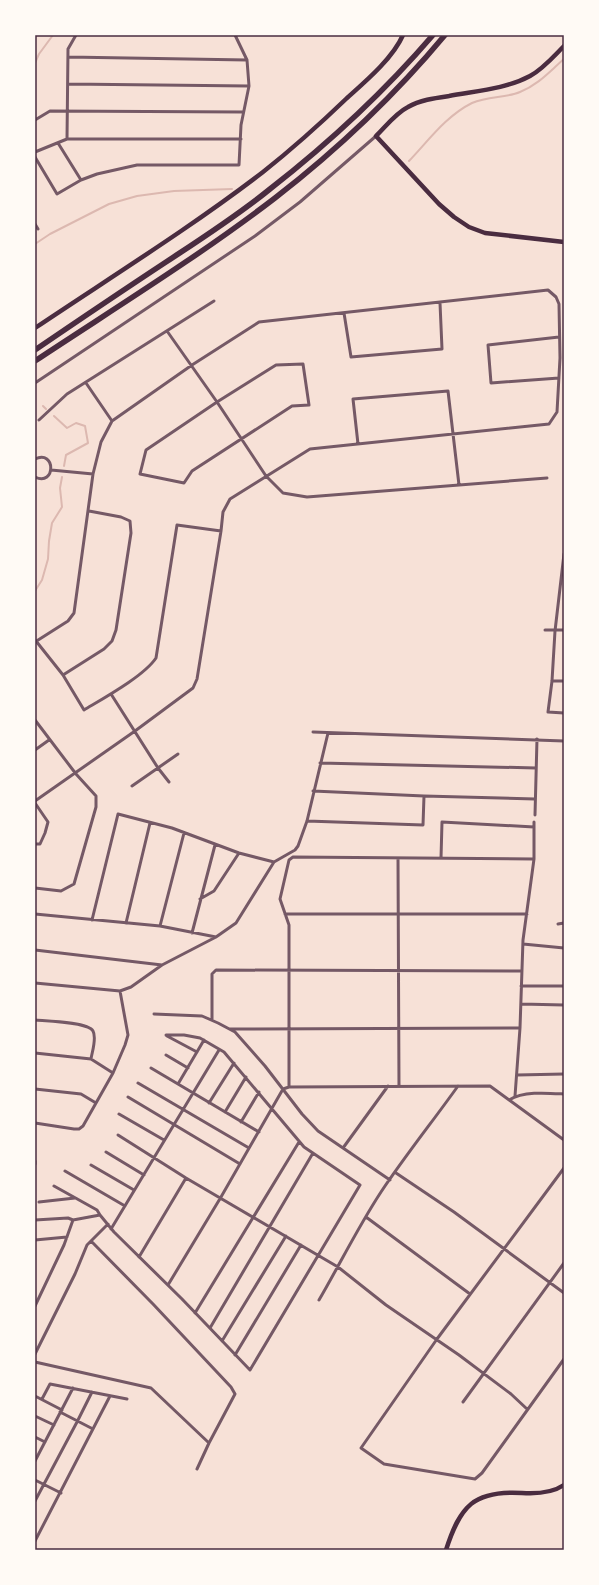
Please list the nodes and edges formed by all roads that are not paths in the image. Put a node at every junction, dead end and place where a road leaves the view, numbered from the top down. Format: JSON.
{"nodes":[{"id":1,"x":76,"y":35,"type":"edge"},
{"id":2,"x":235,"y":35,"type":"edge"},
{"id":3,"x":403,"y":35,"type":"edge"},
{"id":4,"x":433,"y":35,"type":"edge"},
{"id":5,"x":445,"y":35,"type":"edge"},
{"id":6,"x":564,"y":46,"type":"edge"},
{"id":7,"x":68,"y":57,"type":"junction"},
{"id":8,"x":247,"y":60,"type":"junction"},
{"id":9,"x":68,"y":84,"type":"junction"},
{"id":10,"x":249,"y":86,"type":"junction"},
{"id":11,"x":69,"y":111,"type":"junction"},
{"id":12,"x":243,"y":112,"type":"junction"},
{"id":13,"x":35,"y":120,"type":"edge"},
{"id":14,"x":376,"y":136,"type":"junction"},
{"id":15,"x":67,"y":139,"type":"junction"},
{"id":16,"x":241,"y":139,"type":"junction"},
{"id":17,"x":58,"y":143,"type":"junction"},
{"id":18,"x":35,"y":152,"type":"edge"},
{"id":19,"x":35,"y":157,"type":"edge"},
{"id":20,"x":81,"y":180,"type":"junction"},
{"id":21,"x":35,"y":224,"type":"edge"},
{"id":22,"x":38,"y":229,"type":"dead end"},
{"id":23,"x":564,"y":242,"type":"edge"},
{"id":24,"x":214,"y":301,"type":"dead end"},
{"id":25,"x":440,"y":303,"type":"junction"},
{"id":26,"x":558,"y":304,"type":"junction"},
{"id":27,"x":564,"y":304,"type":"edge"},
{"id":28,"x":344,"y":313,"type":"junction"},
{"id":29,"x":35,"y":328,"type":"edge"},
{"id":30,"x":167,"y":331,"type":"junction"},
{"id":31,"x":559,"y":337,"type":"junction"},
{"id":32,"x":35,"y":350,"type":"edge"},
{"id":33,"x":560,"y":358,"type":"junction"},
{"id":34,"x":564,"y":358,"type":"edge"},
{"id":35,"x":35,"y":361,"type":"edge"},
{"id":36,"x":192,"y":365,"type":"junction"},
{"id":37,"x":559,"y":378,"type":"junction"},
{"id":38,"x":86,"y":382,"type":"junction"},
{"id":39,"x":35,"y":383,"type":"edge"},
{"id":40,"x":217,"y":402,"type":"junction"},
{"id":41,"x":39,"y":420,"type":"dead end"},
{"id":42,"x":112,"y":420,"type":"junction"},
{"id":43,"x":453,"y":434,"type":"junction"},
{"id":44,"x":241,"y":439,"type":"junction"},
{"id":45,"x":358,"y":444,"type":"junction"},
{"id":46,"x":35,"y":459,"type":"edge"},
{"id":47,"x":52,"y":470,"type":"junction"},
{"id":48,"x":93,"y":474,"type":"junction"},
{"id":49,"x":266,"y":476,"type":"junction"},
{"id":50,"x":35,"y":477,"type":"edge"},
{"id":51,"x":547,"y":478,"type":"dead end"},
{"id":52,"x":459,"y":485,"type":"junction"},
{"id":53,"x":89,"y":511,"type":"junction"},
{"id":54,"x":221,"y":531,"type":"junction"},
{"id":55,"x":564,"y":554,"type":"edge"},
{"id":56,"x":558,"y":599,"type":"junction"},
{"id":57,"x":564,"y":599,"type":"edge"},
{"id":58,"x":545,"y":630,"type":"dead end"},
{"id":59,"x":564,"y":630,"type":"edge"},
{"id":60,"x":555,"y":631,"type":"junction"},
{"id":61,"x":36,"y":641,"type":"edge"},
{"id":62,"x":63,"y":676,"type":"junction"},
{"id":63,"x":552,"y":681,"type":"junction"},
{"id":64,"x":564,"y":681,"type":"edge"},
{"id":65,"x":111,"y":694,"type":"junction"},
{"id":66,"x":564,"y":713,"type":"edge"},
{"id":67,"x":35,"y":720,"type":"edge"},
{"id":68,"x":135,"y":731,"type":"junction"},
{"id":69,"x":313,"y":732,"type":"dead end"},
{"id":70,"x":328,"y":733,"type":"junction"},
{"id":71,"x":49,"y":740,"type":"junction"},
{"id":72,"x":536,"y":740,"type":"junction"},
{"id":73,"x":564,"y":741,"type":"edge"},
{"id":74,"x":35,"y":750,"type":"edge"},
{"id":75,"x":178,"y":754,"type":"dead end"},
{"id":76,"x":320,"y":763,"type":"junction"},
{"id":77,"x":158,"y":768,"type":"junction"},
{"id":78,"x":536,"y":768,"type":"junction"},
{"id":79,"x":76,"y":774,"type":"junction"},
{"id":80,"x":169,"y":782,"type":"dead end"},
{"id":81,"x":132,"y":786,"type":"dead end"},
{"id":82,"x":313,"y":791,"type":"junction"},
{"id":83,"x":424,"y":796,"type":"junction"},
{"id":84,"x":535,"y":799,"type":"junction"},
{"id":85,"x":35,"y":802,"type":"edge"},
{"id":86,"x":535,"y":815,"type":"dead end"},
{"id":87,"x":307,"y":821,"type":"junction"},
{"id":88,"x":534,"y":822,"type":"dead end"},
{"id":89,"x":150,"y":824,"type":"junction"},
{"id":90,"x":534,"y":827,"type":"junction"},
{"id":91,"x":184,"y":833,"type":"junction"},
{"id":92,"x":35,"y":844,"type":"edge"},
{"id":93,"x":215,"y":845,"type":"junction"},
{"id":94,"x":239,"y":853,"type":"junction"},
{"id":95,"x":398,"y":858,"type":"junction"},
{"id":96,"x":441,"y":858,"type":"junction"},
{"id":97,"x":534,"y":859,"type":"junction"},
{"id":98,"x":274,"y":862,"type":"junction"},
{"id":99,"x":35,"y":888,"type":"edge"},
{"id":100,"x":200,"y":899,"type":"junction"},
{"id":101,"x":35,"y":914,"type":"edge"},
{"id":102,"x":285,"y":914,"type":"junction"},
{"id":103,"x":398,"y":914,"type":"junction"},
{"id":104,"x":527,"y":914,"type":"junction"},
{"id":105,"x":92,"y":920,"type":"junction"},
{"id":106,"x":126,"y":923,"type":"junction"},
{"id":107,"x":564,"y":923,"type":"edge"},
{"id":108,"x":558,"y":924,"type":"dead end"},
{"id":109,"x":160,"y":926,"type":"junction"},
{"id":110,"x":192,"y":932,"type":"junction"},
{"id":111,"x":216,"y":937,"type":"junction"},
{"id":112,"x":523,"y":944,"type":"junction"},
{"id":113,"x":564,"y":948,"type":"edge"},
{"id":114,"x":35,"y":950,"type":"edge"},
{"id":115,"x":162,"y":965,"type":"junction"},
{"id":116,"x":289,"y":971,"type":"junction"},
{"id":117,"x":398,"y":971,"type":"junction"},
{"id":118,"x":522,"y":971,"type":"junction"},
{"id":119,"x":35,"y":983,"type":"edge"},
{"id":120,"x":521,"y":986,"type":"junction"},
{"id":121,"x":564,"y":986,"type":"edge"},
{"id":122,"x":120,"y":991,"type":"junction"},
{"id":123,"x":521,"y":1004,"type":"junction"},
{"id":124,"x":564,"y":1005,"type":"edge"},
{"id":125,"x":154,"y":1014,"type":"dead end"},
{"id":126,"x":35,"y":1020,"type":"edge"},
{"id":127,"x":212,"y":1020,"type":"junction"},
{"id":128,"x":289,"y":1028,"type":"junction"},
{"id":129,"x":398,"y":1028,"type":"junction"},
{"id":130,"x":520,"y":1028,"type":"junction"},
{"id":131,"x":230,"y":1029,"type":"junction"},
{"id":132,"x":204,"y":1040,"type":"junction"},
{"id":133,"x":219,"y":1050,"type":"junction"},
{"id":134,"x":197,"y":1052,"type":"junction"},
{"id":135,"x":35,"y":1053,"type":"edge"},
{"id":136,"x":166,"y":1055,"type":"dead end"},
{"id":137,"x":91,"y":1059,"type":"junction"},
{"id":138,"x":234,"y":1063,"type":"junction"},
{"id":139,"x":151,"y":1068,"type":"dead end"},
{"id":140,"x":188,"y":1068,"type":"junction"},
{"id":141,"x":113,"y":1073,"type":"junction"},
{"id":142,"x":564,"y":1074,"type":"edge"},
{"id":143,"x":517,"y":1075,"type":"junction"},
{"id":144,"x":246,"y":1077,"type":"junction"},
{"id":145,"x":138,"y":1083,"type":"dead end"},
{"id":146,"x":178,"y":1084,"type":"junction"},
{"id":147,"x":388,"y":1086,"type":"junction"},
{"id":148,"x":399,"y":1086,"type":"junction"},
{"id":149,"x":458,"y":1086,"type":"junction"},
{"id":150,"x":289,"y":1087,"type":"junction"},
{"id":151,"x":35,"y":1089,"type":"edge"},
{"id":152,"x":284,"y":1089,"type":"junction"},
{"id":153,"x":192,"y":1092,"type":"junction"},
{"id":154,"x":259,"y":1092,"type":"junction"},
{"id":155,"x":564,"y":1094,"type":"edge"},
{"id":156,"x":515,"y":1096,"type":"junction"},
{"id":157,"x":128,"y":1097,"type":"dead end"},
{"id":158,"x":509,"y":1100,"type":"junction"},
{"id":159,"x":96,"y":1103,"type":"junction"},
{"id":160,"x":209,"y":1103,"type":"junction"},
{"id":161,"x":272,"y":1108,"type":"junction"},
{"id":162,"x":182,"y":1109,"type":"junction"},
{"id":163,"x":225,"y":1112,"type":"junction"},
{"id":164,"x":119,"y":1114,"type":"dead end"},
{"id":165,"x":241,"y":1122,"type":"junction"},
{"id":166,"x":35,"y":1123,"type":"edge"},
{"id":167,"x":173,"y":1125,"type":"junction"},
{"id":168,"x":259,"y":1132,"type":"junction"},
{"id":169,"x":118,"y":1135,"type":"dead end"},
{"id":170,"x":164,"y":1140,"type":"junction"},
{"id":171,"x":564,"y":1140,"type":"edge"},
{"id":172,"x":299,"y":1142,"type":"junction"},
{"id":173,"x":249,"y":1148,"type":"junction"},
{"id":174,"x":343,"y":1148,"type":"junction"},
{"id":175,"x":106,"y":1152,"type":"dead end"},
{"id":176,"x":313,"y":1154,"type":"junction"},
{"id":177,"x":154,"y":1158,"type":"junction"},
{"id":178,"x":35,"y":1161,"type":"edge"},
{"id":179,"x":35,"y":1164,"type":"edge"},
{"id":180,"x":240,"y":1164,"type":"junction"},
{"id":181,"x":91,"y":1165,"type":"dead end"},
{"id":182,"x":564,"y":1168,"type":"edge"},
{"id":183,"x":65,"y":1171,"type":"dead end"},
{"id":184,"x":396,"y":1173,"type":"junction"},
{"id":185,"x":144,"y":1175,"type":"junction"},
{"id":186,"x":186,"y":1178,"type":"junction"},
{"id":187,"x":390,"y":1180,"type":"junction"},
{"id":188,"x":54,"y":1186,"type":"dead end"},
{"id":189,"x":134,"y":1190,"type":"junction"},
{"id":190,"x":75,"y":1198,"type":"junction"},
{"id":191,"x":221,"y":1198,"type":"junction"},
{"id":192,"x":39,"y":1202,"type":"dead end"},
{"id":193,"x":125,"y":1206,"type":"junction"},
{"id":194,"x":100,"y":1215,"type":"junction"},
{"id":195,"x":253,"y":1217,"type":"junction"},
{"id":196,"x":366,"y":1217,"type":"junction"},
{"id":197,"x":35,"y":1220,"type":"edge"},
{"id":198,"x":73,"y":1220,"type":"junction"},
{"id":199,"x":108,"y":1224,"type":"junction"},
{"id":200,"x":270,"y":1226,"type":"junction"},
{"id":201,"x":111,"y":1229,"type":"junction"},
{"id":202,"x":286,"y":1236,"type":"junction"},
{"id":203,"x":67,"y":1237,"type":"junction"},
{"id":204,"x":35,"y":1240,"type":"edge"},
{"id":205,"x":91,"y":1241,"type":"junction"},
{"id":206,"x":301,"y":1245,"type":"junction"},
{"id":207,"x":504,"y":1248,"type":"junction"},
{"id":208,"x":319,"y":1255,"type":"junction"},
{"id":209,"x":139,"y":1257,"type":"junction"},
{"id":210,"x":564,"y":1263,"type":"edge"},
{"id":211,"x":338,"y":1267,"type":"junction"},
{"id":212,"x":550,"y":1283,"type":"junction"},
{"id":213,"x":168,"y":1285,"type":"junction"},
{"id":214,"x":564,"y":1293,"type":"edge"},
{"id":215,"x":470,"y":1294,"type":"junction"},
{"id":216,"x":35,"y":1296,"type":"edge"},
{"id":217,"x":39,"y":1298,"type":"junction"},
{"id":218,"x":319,"y":1300,"type":"dead end"},
{"id":219,"x":35,"y":1306,"type":"edge"},
{"id":220,"x":195,"y":1313,"type":"junction"},
{"id":221,"x":210,"y":1328,"type":"junction"},
{"id":222,"x":437,"y":1339,"type":"junction"},
{"id":223,"x":222,"y":1341,"type":"junction"},
{"id":224,"x":35,"y":1354,"type":"edge"},
{"id":225,"x":235,"y":1355,"type":"junction"},
{"id":226,"x":564,"y":1359,"type":"edge"},
{"id":227,"x":35,"y":1362,"type":"edge"},
{"id":228,"x":483,"y":1373,"type":"junction"},
{"id":229,"x":73,"y":1388,"type":"junction"},
{"id":230,"x":92,"y":1392,"type":"junction"},
{"id":231,"x":35,"y":1396,"type":"edge"},
{"id":232,"x":110,"y":1396,"type":"junction"},
{"id":233,"x":42,"y":1399,"type":"junction"},
{"id":234,"x":126,"y":1399,"type":"dead end"},
{"id":235,"x":462,"y":1402,"type":"dead end"},
{"id":236,"x":527,"y":1409,"type":"junction"},
{"id":237,"x":61,"y":1411,"type":"junction"},
{"id":238,"x":35,"y":1416,"type":"edge"},
{"id":239,"x":78,"y":1422,"type":"junction"},
{"id":240,"x":54,"y":1426,"type":"junction"},
{"id":241,"x":93,"y":1429,"type":"junction"},
{"id":242,"x":35,"y":1437,"type":"edge"},
{"id":243,"x":45,"y":1442,"type":"junction"},
{"id":244,"x":209,"y":1443,"type":"junction"},
{"id":245,"x":36,"y":1459,"type":"edge"},
{"id":246,"x":197,"y":1469,"type":"dead end"},
{"id":247,"x":35,"y":1480,"type":"edge"},
{"id":248,"x":44,"y":1484,"type":"junction"},
{"id":249,"x":564,"y":1485,"type":"edge"},
{"id":250,"x":60,"y":1493,"type":"junction"},
{"id":251,"x":35,"y":1501,"type":"edge"},
{"id":252,"x":35,"y":1541,"type":"edge"},
{"id":253,"x":446,"y":1550,"type":"edge"}],
"edges":[{"from":1,"to":7,"type":"street"},
{"from":2,"to":8,"type":"street"},
{"from":3,"to":29,"type":"main road"},
{"from":4,"to":32,"type":"highway"},
{"from":5,"to":35,"type":"highway"},
{"from":6,"to":14,"type":"main road"},
{"from":7,"to":8,"type":"street"},
{"from":7,"to":9,"type":"street"},
{"from":8,"to":10,"type":"street"},
{"from":9,"to":10,"type":"street"},
{"from":9,"to":11,"type":"street"},
{"from":10,"to":12,"type":"street"},
{"from":11,"to":12,"type":"street"},
{"from":11,"to":13,"type":"street"},
{"from":11,"to":15,"type":"street"},
{"from":12,"to":16,"type":"street"},
{"from":14,"to":23,"type":"main road"},
{"from":14,"to":39,"type":"street"},
{"from":15,"to":16,"type":"street"},
{"from":15,"to":17,"type":"street"},
{"from":16,"to":20,"type":"street"},
{"from":17,"to":18,"type":"street"},
{"from":17,"to":20,"type":"street"},
{"from":19,"to":20,"type":"street"},
{"from":21,"to":22,"type":"street"},
{"from":24,"to":30,"type":"street"},
{"from":25,"to":26,"type":"street"},
{"from":25,"to":28,"type":"street"},
{"from":25,"to":28,"type":"street"},
{"from":26,"to":27,"type":"street"},
{"from":26,"to":31,"type":"street"},
{"from":28,"to":36,"type":"street"},
{"from":30,"to":36,"type":"street"},
{"from":30,"to":38,"type":"street"},
{"from":31,"to":33,"type":"street"},
{"from":31,"to":37,"type":"street"},
{"from":33,"to":34,"type":"street"},
{"from":33,"to":37,"type":"street"},
{"from":36,"to":40,"type":"street"},
{"from":36,"to":42,"type":"street"},
{"from":37,"to":43,"type":"street"},
{"from":38,"to":41,"type":"street"},
{"from":38,"to":42,"type":"street"},
{"from":40,"to":44,"type":"street"},
{"from":40,"to":44,"type":"street"},
{"from":40,"to":44,"type":"street"},
{"from":42,"to":48,"type":"street"},
{"from":43,"to":45,"type":"street"},
{"from":43,"to":45,"type":"street"},
{"from":43,"to":52,"type":"street"},
{"from":44,"to":49,"type":"street"},
{"from":45,"to":49,"type":"street"},
{"from":46,"to":47,"type":"street"},
{"from":47,"to":48,"type":"street"},
{"from":47,"to":50,"type":"street"},
{"from":48,"to":53,"type":"street"},
{"from":49,"to":52,"type":"street"},
{"from":49,"to":54,"type":"street"},
{"from":51,"to":52,"type":"street"},
{"from":53,"to":61,"type":"street"},
{"from":53,"to":62,"type":"street"},
{"from":54,"to":65,"type":"street"},
{"from":54,"to":68,"type":"street"},
{"from":55,"to":56,"type":"street"},
{"from":56,"to":57,"type":"street"},
{"from":56,"to":60,"type":"street"},
{"from":58,"to":60,"type":"street"},
{"from":59,"to":60,"type":"street"},
{"from":60,"to":63,"type":"street"},
{"from":61,"to":62,"type":"street"},
{"from":62,"to":65,"type":"street"},
{"from":63,"to":64,"type":"street"},
{"from":63,"to":66,"type":"street"},
{"from":65,"to":68,"type":"street"},
{"from":67,"to":71,"type":"street"},
{"from":68,"to":77,"type":"street"},
{"from":68,"to":79,"type":"street"},
{"from":69,"to":70,"type":"street"},
{"from":70,"to":72,"type":"street"},
{"from":70,"to":76,"type":"street"},
{"from":71,"to":74,"type":"street"},
{"from":71,"to":79,"type":"street"},
{"from":72,"to":73,"type":"street"},
{"from":72,"to":78,"type":"street"},
{"from":75,"to":77,"type":"street"},
{"from":76,"to":78,"type":"street"},
{"from":76,"to":82,"type":"street"},
{"from":77,"to":80,"type":"street"},
{"from":77,"to":81,"type":"street"},
{"from":78,"to":84,"type":"street"},
{"from":79,"to":85,"type":"street"},
{"from":79,"to":99,"type":"street"},
{"from":82,"to":83,"type":"street"},
{"from":82,"to":87,"type":"street"},
{"from":83,"to":84,"type":"street"},
{"from":83,"to":87,"type":"street"},
{"from":84,"to":86,"type":"street"},
{"from":85,"to":92,"type":"street"},
{"from":87,"to":98,"type":"street"},
{"from":88,"to":90,"type":"street"},
{"from":89,"to":91,"type":"street"},
{"from":89,"to":105,"type":"street"},
{"from":89,"to":106,"type":"street"},
{"from":90,"to":96,"type":"street"},
{"from":90,"to":97,"type":"street"},
{"from":91,"to":93,"type":"street"},
{"from":91,"to":109,"type":"street"},
{"from":93,"to":94,"type":"street"},
{"from":93,"to":100,"type":"street"},
{"from":94,"to":98,"type":"street"},
{"from":94,"to":100,"type":"street"},
{"from":95,"to":96,"type":"street"},
{"from":95,"to":102,"type":"street"},
{"from":95,"to":103,"type":"street"},
{"from":96,"to":97,"type":"street"},
{"from":97,"to":104,"type":"street"},
{"from":98,"to":111,"type":"street"},
{"from":100,"to":110,"type":"street"},
{"from":101,"to":105,"type":"street"},
{"from":102,"to":103,"type":"street"},
{"from":102,"to":116,"type":"street"},
{"from":103,"to":104,"type":"street"},
{"from":103,"to":117,"type":"street"},
{"from":104,"to":112,"type":"street"},
{"from":105,"to":106,"type":"street"},
{"from":106,"to":109,"type":"street"},
{"from":107,"to":108,"type":"street"},
{"from":109,"to":110,"type":"street"},
{"from":110,"to":111,"type":"street"},
{"from":111,"to":115,"type":"street"},
{"from":112,"to":113,"type":"street"},
{"from":112,"to":118,"type":"street"},
{"from":114,"to":115,"type":"street"},
{"from":115,"to":122,"type":"street"},
{"from":116,"to":117,"type":"street"},
{"from":116,"to":127,"type":"street"},
{"from":116,"to":128,"type":"street"},
{"from":117,"to":118,"type":"street"},
{"from":117,"to":129,"type":"street"},
{"from":118,"to":120,"type":"street"},
{"from":119,"to":122,"type":"street"},
{"from":120,"to":121,"type":"street"},
{"from":120,"to":123,"type":"street"},
{"from":122,"to":141,"type":"street"},
{"from":123,"to":124,"type":"street"},
{"from":123,"to":130,"type":"street"},
{"from":125,"to":127,"type":"street"},
{"from":126,"to":137,"type":"street"},
{"from":127,"to":131,"type":"street"},
{"from":128,"to":129,"type":"street"},
{"from":128,"to":131,"type":"street"},
{"from":128,"to":150,"type":"street"},
{"from":129,"to":130,"type":"street"},
{"from":129,"to":148,"type":"street"},
{"from":130,"to":143,"type":"street"},
{"from":131,"to":152,"type":"street"},
{"from":132,"to":133,"type":"street"},
{"from":132,"to":134,"type":"street"},
{"from":132,"to":134,"type":"street"},
{"from":133,"to":138,"type":"street"},
{"from":133,"to":153,"type":"street"},
{"from":134,"to":140,"type":"street"},
{"from":135,"to":137,"type":"street"},
{"from":136,"to":140,"type":"street"},
{"from":137,"to":141,"type":"street"},
{"from":138,"to":144,"type":"street"},
{"from":138,"to":160,"type":"street"},
{"from":139,"to":146,"type":"street"},
{"from":140,"to":146,"type":"street"},
{"from":141,"to":159,"type":"street"},
{"from":142,"to":143,"type":"street"},
{"from":143,"to":156,"type":"street"},
{"from":144,"to":154,"type":"street"},
{"from":144,"to":163,"type":"street"},
{"from":145,"to":162,"type":"street"},
{"from":146,"to":153,"type":"street"},
{"from":147,"to":148,"type":"street"},
{"from":147,"to":150,"type":"street"},
{"from":147,"to":174,"type":"street"},
{"from":148,"to":149,"type":"street"},
{"from":149,"to":158,"type":"street"},
{"from":149,"to":184,"type":"street"},
{"from":150,"to":152,"type":"street"},
{"from":151,"to":159,"type":"street"},
{"from":152,"to":161,"type":"street"},
{"from":152,"to":174,"type":"street"},
{"from":153,"to":160,"type":"street"},
{"from":153,"to":162,"type":"street"},
{"from":154,"to":161,"type":"street"},
{"from":154,"to":165,"type":"street"},
{"from":155,"to":156,"type":"street"},
{"from":156,"to":158,"type":"street"},
{"from":157,"to":167,"type":"street"},
{"from":158,"to":171,"type":"street"},
{"from":159,"to":166,"type":"street"},
{"from":160,"to":163,"type":"street"},
{"from":161,"to":168,"type":"street"},
{"from":161,"to":172,"type":"street"},
{"from":162,"to":167,"type":"street"},
{"from":162,"to":173,"type":"street"},
{"from":163,"to":165,"type":"street"},
{"from":164,"to":170,"type":"street"},
{"from":165,"to":168,"type":"street"},
{"from":167,"to":170,"type":"street"},
{"from":167,"to":180,"type":"street"},
{"from":168,"to":173,"type":"street"},
{"from":169,"to":177,"type":"street"},
{"from":170,"to":177,"type":"street"},
{"from":172,"to":176,"type":"street"},
{"from":172,"to":195,"type":"street"},
{"from":173,"to":180,"type":"street"},
{"from":174,"to":187,"type":"street"},
{"from":175,"to":185,"type":"street"},
{"from":176,"to":200,"type":"street"},
{"from":176,"to":208,"type":"street"},
{"from":177,"to":185,"type":"street"},
{"from":177,"to":186,"type":"street"},
{"from":178,"to":179,"type":"street"},
{"from":180,"to":191,"type":"street"},
{"from":181,"to":189,"type":"street"},
{"from":182,"to":207,"type":"street"},
{"from":183,"to":193,"type":"street"},
{"from":184,"to":187,"type":"street"},
{"from":184,"to":207,"type":"street"},
{"from":185,"to":189,"type":"street"},
{"from":186,"to":191,"type":"street"},
{"from":186,"to":209,"type":"street"},
{"from":187,"to":196,"type":"street"},
{"from":188,"to":190,"type":"street"},
{"from":189,"to":193,"type":"street"},
{"from":190,"to":192,"type":"street"},
{"from":190,"to":194,"type":"street"},
{"from":191,"to":195,"type":"street"},
{"from":191,"to":213,"type":"street"},
{"from":193,"to":201,"type":"street"},
{"from":194,"to":198,"type":"street"},
{"from":194,"to":199,"type":"street"},
{"from":195,"to":200,"type":"street"},
{"from":195,"to":220,"type":"street"},
{"from":196,"to":211,"type":"street"},
{"from":196,"to":215,"type":"street"},
{"from":197,"to":198,"type":"street"},
{"from":198,"to":203,"type":"street"},
{"from":199,"to":201,"type":"street"},
{"from":199,"to":205,"type":"street"},
{"from":200,"to":202,"type":"street"},
{"from":200,"to":221,"type":"street"},
{"from":201,"to":209,"type":"street"},
{"from":202,"to":206,"type":"street"},
{"from":202,"to":223,"type":"street"},
{"from":203,"to":204,"type":"street"},
{"from":203,"to":217,"type":"street"},
{"from":205,"to":224,"type":"street"},
{"from":205,"to":244,"type":"street"},
{"from":206,"to":208,"type":"street"},
{"from":206,"to":225,"type":"street"},
{"from":207,"to":212,"type":"street"},
{"from":207,"to":215,"type":"street"},
{"from":208,"to":211,"type":"street"},
{"from":208,"to":225,"type":"street"},
{"from":209,"to":213,"type":"street"},
{"from":210,"to":212,"type":"street"},
{"from":211,"to":218,"type":"street"},
{"from":211,"to":222,"type":"street"},
{"from":212,"to":214,"type":"street"},
{"from":212,"to":228,"type":"street"},
{"from":213,"to":220,"type":"street"},
{"from":215,"to":222,"type":"street"},
{"from":216,"to":217,"type":"street"},
{"from":217,"to":219,"type":"street"},
{"from":220,"to":221,"type":"street"},
{"from":221,"to":223,"type":"street"},
{"from":222,"to":228,"type":"street"},
{"from":222,"to":236,"type":"street"},
{"from":223,"to":225,"type":"street"},
{"from":226,"to":236,"type":"street"},
{"from":227,"to":244,"type":"street"},
{"from":228,"to":235,"type":"street"},
{"from":228,"to":236,"type":"street"},
{"from":229,"to":230,"type":"street"},
{"from":229,"to":233,"type":"street"},
{"from":229,"to":237,"type":"street"},
{"from":230,"to":232,"type":"street"},
{"from":230,"to":239,"type":"street"},
{"from":231,"to":233,"type":"street"},
{"from":232,"to":234,"type":"street"},
{"from":232,"to":241,"type":"street"},
{"from":233,"to":237,"type":"street"},
{"from":237,"to":239,"type":"street"},
{"from":237,"to":240,"type":"street"},
{"from":238,"to":240,"type":"street"},
{"from":239,"to":241,"type":"street"},
{"from":239,"to":248,"type":"street"},
{"from":240,"to":243,"type":"street"},
{"from":241,"to":250,"type":"street"},
{"from":242,"to":243,"type":"street"},
{"from":243,"to":245,"type":"street"},
{"from":244,"to":246,"type":"street"},
{"from":247,"to":248,"type":"street"},
{"from":248,"to":250,"type":"street"},
{"from":248,"to":251,"type":"street"},
{"from":249,"to":253,"type":"main road"},
{"from":250,"to":252,"type":"street"}]}
